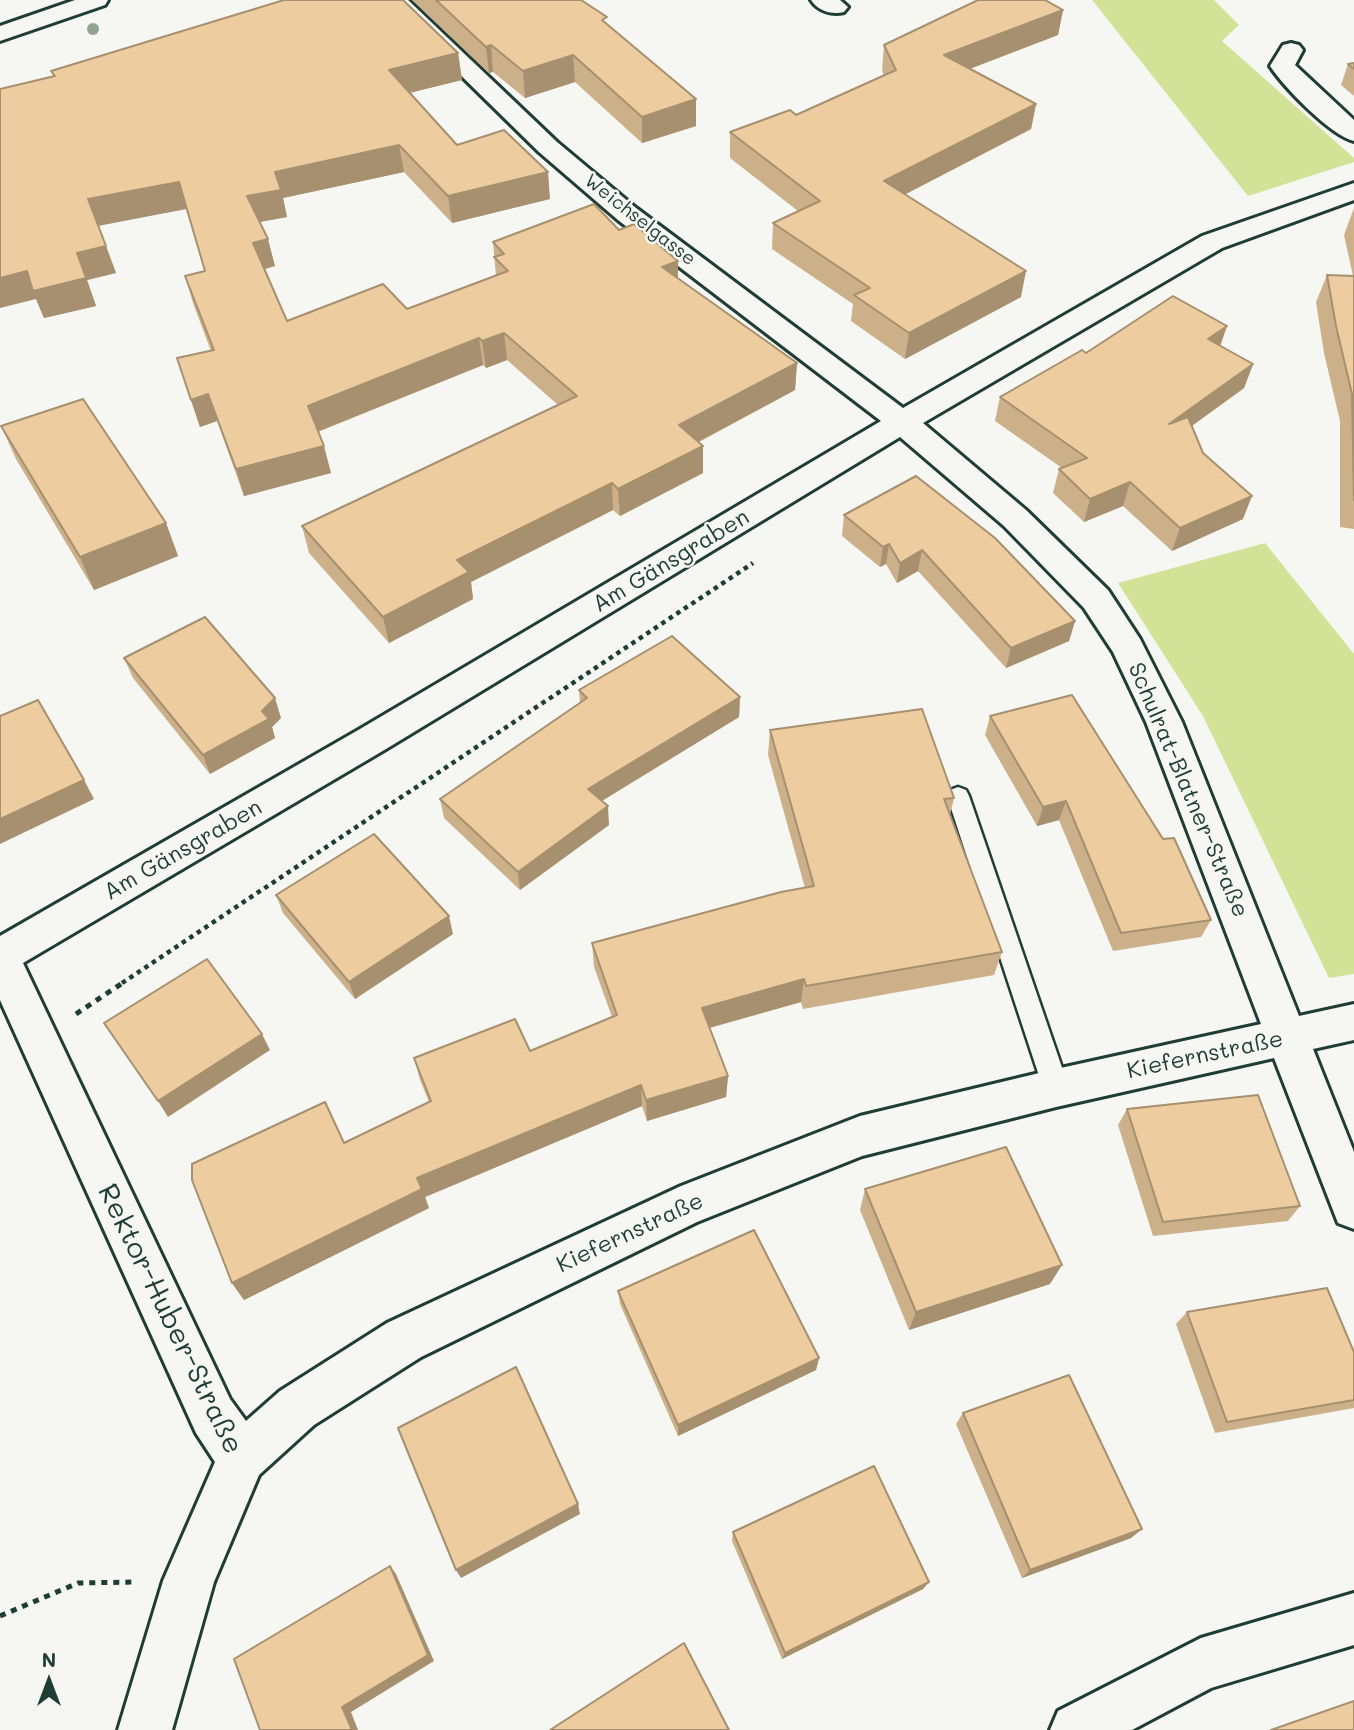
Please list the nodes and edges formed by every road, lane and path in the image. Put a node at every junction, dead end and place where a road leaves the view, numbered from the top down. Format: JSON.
{"nodes":[{"id":1,"x":97,"y":0,"type":"edge"},
{"id":2,"x":395,"y":0,"type":"edge"},
{"id":3,"x":0,"y":34,"type":"edge"},
{"id":4,"x":1291,"y":50,"type":"dead end"},
{"id":5,"x":1354,"y":133,"type":"edge"},
{"id":6,"x":1354,"y":191,"type":"edge"},
{"id":7,"x":902,"y":422,"type":"junction"},
{"id":8,"x":755,"y":561,"type":"dead end"},
{"id":9,"x":958,"y":796,"type":"dead end"},
{"id":10,"x":0,"y":956,"type":"edge"},
{"id":11,"x":1354,"y":1022,"type":"edge"},
{"id":12,"x":1288,"y":1037,"type":"junction"},
{"id":13,"x":38,"y":1039,"type":"junction"},
{"id":14,"x":1056,"y":1088,"type":"junction"},
{"id":15,"x":1354,"y":1208,"type":"edge"},
{"id":16,"x":242,"y":1458,"type":"junction"},
{"id":17,"x":189,"y":1581,"type":"junction"},
{"id":18,"x":0,"y":1616,"type":"edge"},
{"id":19,"x":1354,"y":1619,"type":"edge"},
{"id":20,"x":145,"y":1730,"type":"edge"},
{"id":21,"x":1077,"y":1730,"type":"edge"}],
"edges":[{"from":1,"to":3,"type":"street"},
{"from":2,"to":7,"type":"street","name":"Weichselgasse"},
{"from":4,"to":5,"type":"street"},
{"from":6,"to":7,"type":"street","name":"Am Gänsgraben"},
{"from":7,"to":10,"type":"street","name":"Am Gänsgraben"},
{"from":7,"to":12,"type":"street","name":"Schulrat-Blatner-Straße"},
{"from":8,"to":13,"type":"path"},
{"from":9,"to":14,"type":"lane"},
{"from":10,"to":13,"type":"street","name":"Rektor-Huber-Straße"},
{"from":11,"to":12,"type":"street","name":"Kiefernstraße"},
{"from":12,"to":14,"type":"street","name":"Kiefernstraße"},
{"from":12,"to":15,"type":"street"},
{"from":13,"to":16,"type":"street","name":"Rektor-Huber-Straße"},
{"from":14,"to":16,"type":"street","name":"Kiefernstraße"},
{"from":16,"to":17,"type":"street","name":"Rektor-Huber-Straße"},
{"from":17,"to":18,"type":"path"},
{"from":17,"to":20,"type":"street","name":"Rektor-Huber-Straße"},
{"from":19,"to":21,"type":"street"}]}
